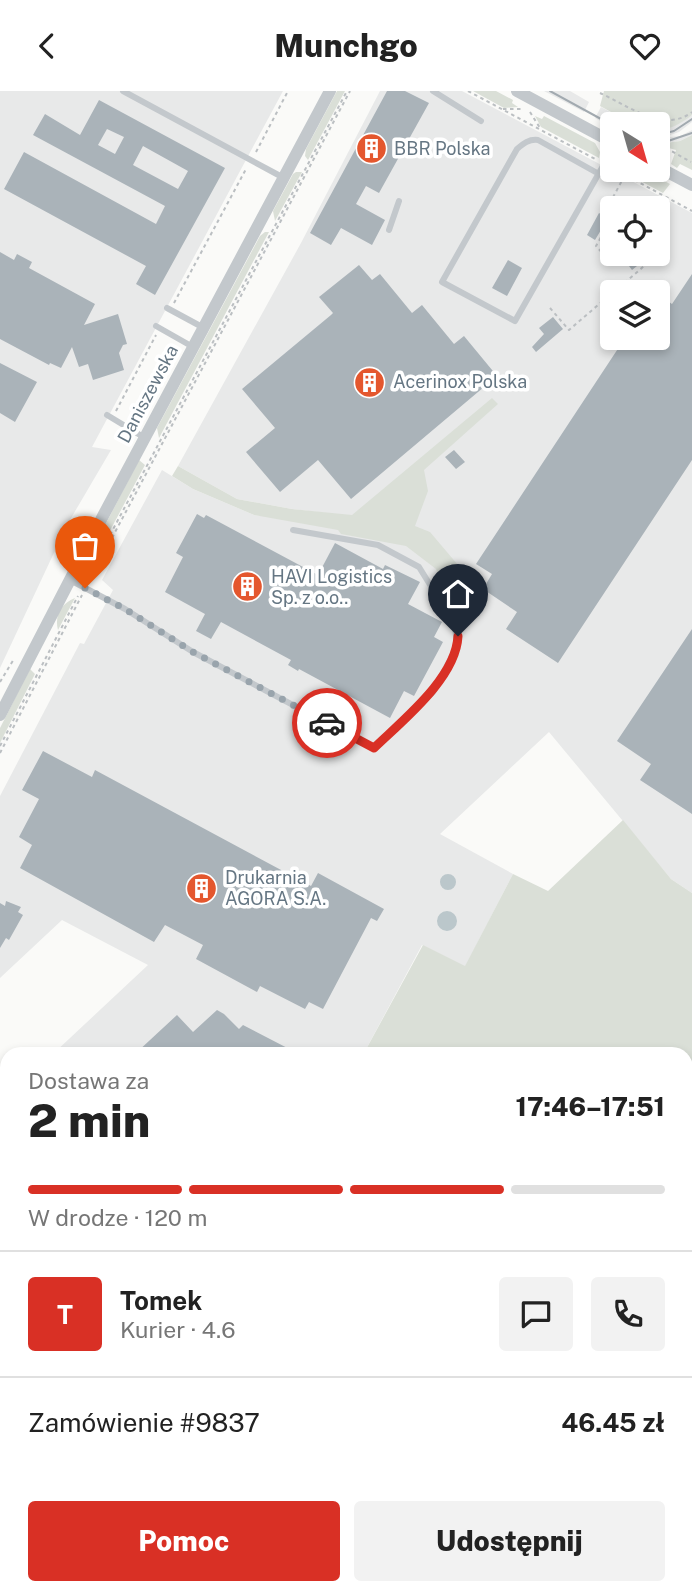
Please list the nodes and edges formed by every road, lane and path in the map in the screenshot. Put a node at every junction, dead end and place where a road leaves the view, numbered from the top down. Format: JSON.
{"nodes":[{"id":1,"x":123,"y":91,"type":"edge"},
{"id":2,"x":288,"y":91,"type":"edge"},
{"id":3,"x":330,"y":91,"type":"edge"},
{"id":4,"x":349,"y":91,"type":"edge"},
{"id":5,"x":433,"y":91,"type":"edge"},
{"id":6,"x":468,"y":91,"type":"edge"},
{"id":7,"x":517,"y":91,"type":"edge"},
{"id":8,"x":600,"y":93,"type":"dead end"},
{"id":9,"x":502,"y":109,"type":"junction"},
{"id":10,"x":692,"y":112,"type":"edge"},
{"id":11,"x":481,"y":121,"type":"dead end"},
{"id":12,"x":540,"y":129,"type":"junction"},
{"id":13,"x":600,"y":136,"type":"edge"},
{"id":14,"x":670,"y":150,"type":"edge"},
{"id":15,"x":251,"y":160,"type":"junction"},
{"id":16,"x":692,"y":161,"type":"edge"},
{"id":17,"x":600,"y":162,"type":"edge"},
{"id":18,"x":683,"y":167,"type":"dead end"},
{"id":19,"x":670,"y":173,"type":"edge"},
{"id":20,"x":599,"y":174,"type":"joint"},
{"id":21,"x":284,"y":178,"type":"junction"},
{"id":22,"x":638,"y":182,"type":"edge"},
{"id":23,"x":692,"y":185,"type":"edge"},
{"id":24,"x":670,"y":191,"type":"dead end"},
{"id":25,"x":665,"y":196,"type":"edge"},
{"id":26,"x":668,"y":196,"type":"edge"},
{"id":27,"x":670,"y":199,"type":"edge"},
{"id":28,"x":398,"y":201,"type":"dead end"},
{"id":29,"x":692,"y":211,"type":"edge"},
{"id":30,"x":389,"y":230,"type":"dead end"},
{"id":31,"x":643,"y":266,"type":"edge"},
{"id":32,"x":628,"y":280,"type":"edge"},
{"id":33,"x":600,"y":304,"type":"edge"},
{"id":34,"x":550,"y":308,"type":"dead end"},
{"id":35,"x":169,"y":309,"type":"joint"},
{"id":36,"x":158,"y":327,"type":"joint"},
{"id":37,"x":204,"y":328,"type":"junction"},
{"id":38,"x":193,"y":347,"type":"junction"},
{"id":39,"x":110,"y":417,"type":"joint"},
{"id":40,"x":145,"y":438,"type":"junction"},
{"id":41,"x":293,"y":530,"type":"dead end"},
{"id":42,"x":70,"y":580,"type":"junction"},
{"id":43,"x":84,"y":588,"type":"junction"},
{"id":44,"x":15,"y":658,"type":"dead end"},
{"id":45,"x":0,"y":682,"type":"edge"},
{"id":46,"x":0,"y":715,"type":"edge"},
{"id":47,"x":0,"y":746,"type":"edge"},
{"id":48,"x":0,"y":753,"type":"edge"}],
"edges":[{"from":1,"to":15,"type":"lane"},
{"from":2,"to":15,"type":"path"},
{"from":3,"to":21,"type":"street","name":"Daniszewska"},
{"from":4,"to":43,"type":"path"},
{"from":5,"to":11,"type":"lane"},
{"from":6,"to":9,"type":"path"},
{"from":7,"to":13,"type":"street"},
{"from":8,"to":10,"type":"path"},
{"from":9,"to":12,"type":"path"},
{"from":9,"to":12,"type":"path"},
{"from":12,"to":17,"type":"path"},
{"from":14,"to":16,"type":"path"},
{"from":15,"to":21,"type":"lane"},
{"from":15,"to":35,"type":"path"},
{"from":16,"to":18,"type":"path"},
{"from":19,"to":23,"type":"street"},
{"from":20,"to":20,"type":"lane"},
{"from":21,"to":37,"type":"street","name":"Daniszewska"},
{"from":22,"to":25,"type":"path"},
{"from":24,"to":26,"type":"path"},
{"from":27,"to":29,"type":"path"},
{"from":28,"to":30,"type":"lane"},
{"from":31,"to":32,"type":"path"},
{"from":33,"to":34,"type":"path"},
{"from":35,"to":37,"type":"lane"},
{"from":36,"to":38,"type":"lane"},
{"from":36,"to":39,"type":"path"},
{"from":37,"to":38,"type":"street","name":"Daniszewska"},
{"from":38,"to":40,"type":"street","name":"Daniszewska"},
{"from":39,"to":40,"type":"lane"},
{"from":40,"to":42,"type":"street","name":"Daniszewska"},
{"from":41,"to":43,"type":"lane"},
{"from":42,"to":43,"type":"lane"},
{"from":42,"to":46,"type":"street","name":"Daniszewska"},
{"from":43,"to":47,"type":"path"},
{"from":43,"to":48,"type":"path"},
{"from":44,"to":45,"type":"path"}]}
